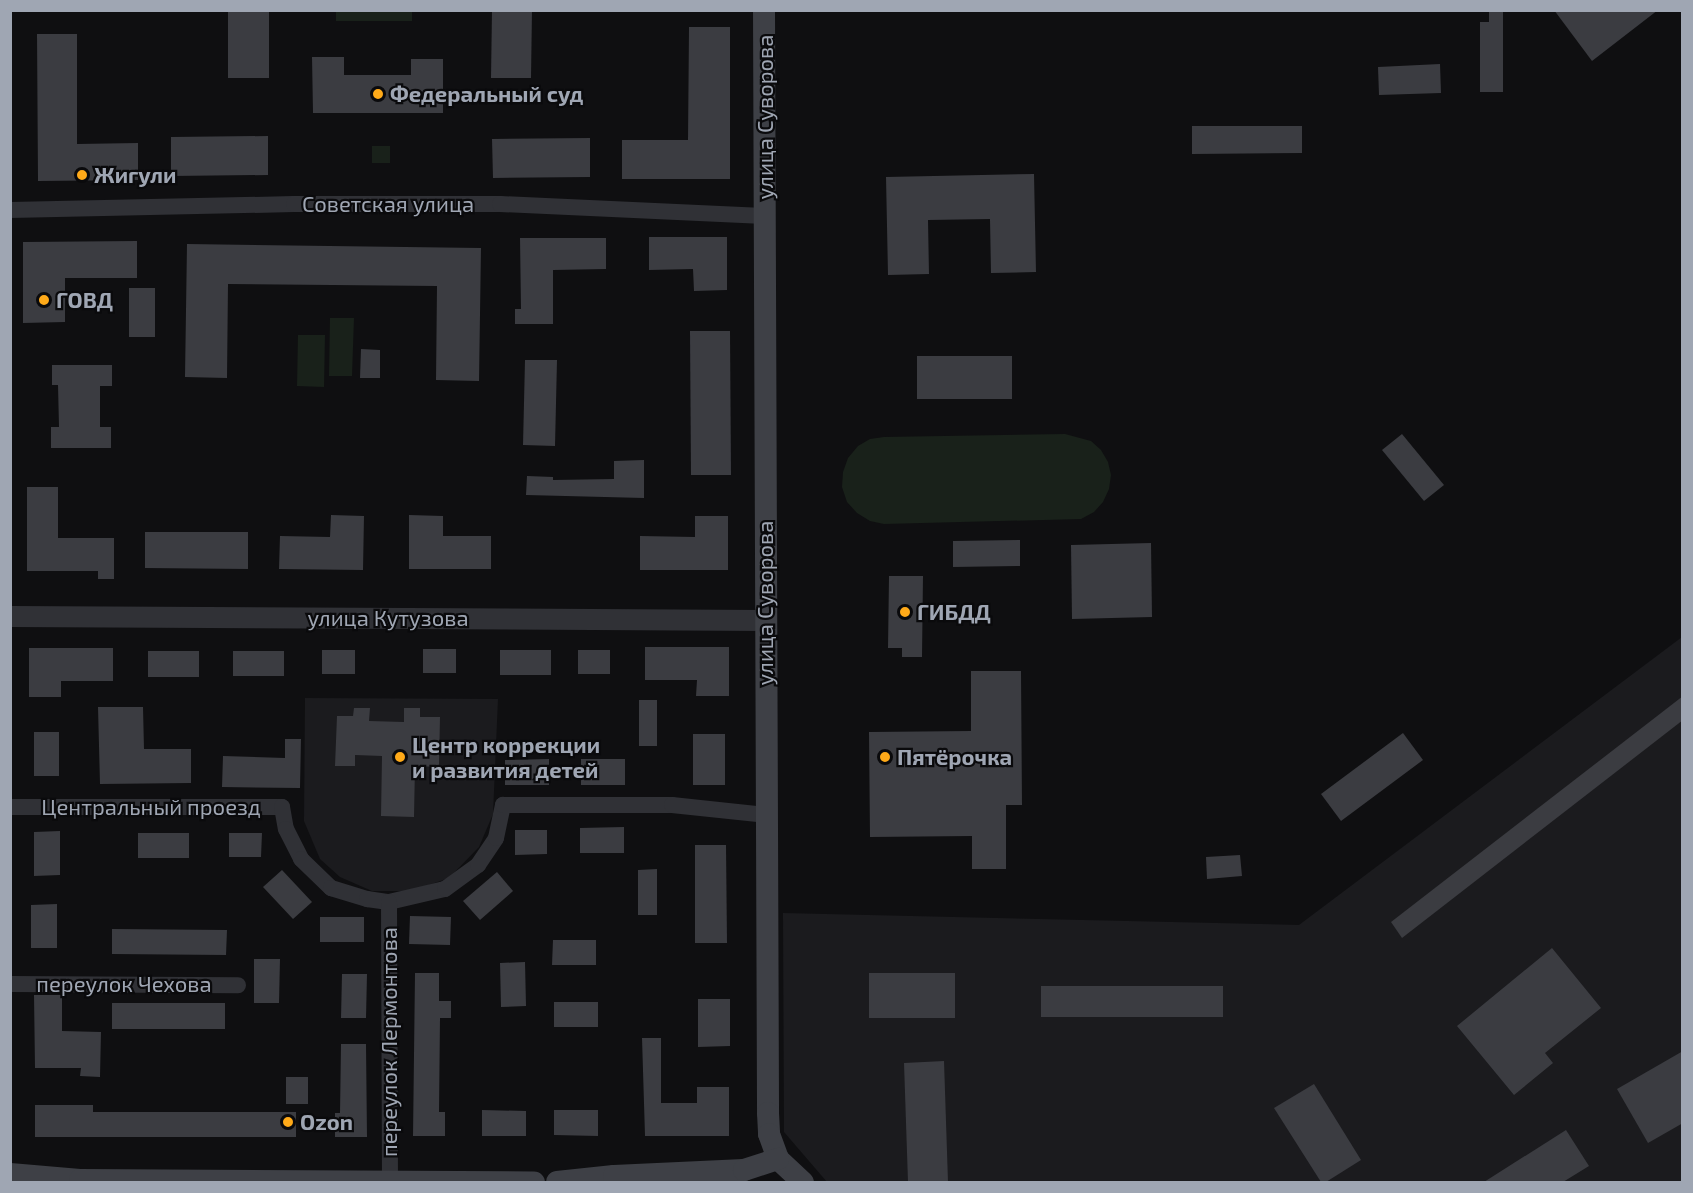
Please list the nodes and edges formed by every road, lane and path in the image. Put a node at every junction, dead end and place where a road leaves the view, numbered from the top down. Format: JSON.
{"nodes":[{"id":1,"x":764,"y":10,"type":"edge"},
{"id":2,"x":10,"y":210,"type":"edge"},
{"id":3,"x":765,"y":216,"type":"junction"},
{"id":4,"x":10,"y":616,"type":"edge"},
{"id":5,"x":765,"y":620,"type":"junction"},
{"id":6,"x":10,"y":807,"type":"edge"},
{"id":7,"x":767,"y":815,"type":"junction"},
{"id":8,"x":389,"y":902,"type":"junction"},
{"id":9,"x":10,"y":984,"type":"edge"},
{"id":10,"x":238,"y":985,"type":"dead end"},
{"id":11,"x":778,"y":1159,"type":"junction"},
{"id":12,"x":10,"y":1174,"type":"edge"},
{"id":13,"x":76,"y":1181,"type":"edge"},
{"id":14,"x":390,"y":1181,"type":"edge"},
{"id":15,"x":534,"y":1182,"type":"edge"},
{"id":16,"x":557,"y":1182,"type":"edge"},
{"id":17,"x":803,"y":1182,"type":"edge"}],
"edges":[{"from":1,"to":3,"type":"main road","name":"улица Суворова"},
{"from":2,"to":3,"type":"street","name":"Советская улица"},
{"from":3,"to":5,"type":"main road","name":"улица Суворова"},
{"from":4,"to":5,"type":"street","name":"улица Кутузова"},
{"from":5,"to":7,"type":"main road","name":"улица Суворова"},
{"from":6,"to":8,"type":"street","name":"Центральный проезд"},
{"from":7,"to":8,"type":"street","name":"Центральный проезд"},
{"from":7,"to":11,"type":"main road","name":"улица Суворова"},
{"from":8,"to":14,"type":"street","name":"переулок Лермонтова"},
{"from":9,"to":10,"type":"street","name":"переулок Чехова"},
{"from":11,"to":16,"type":"main road"},
{"from":11,"to":17,"type":"main road","name":"улица Суворова"},
{"from":12,"to":13,"type":"main road"},
{"from":13,"to":14,"type":"main road"},
{"from":14,"to":15,"type":"main road"}]}
